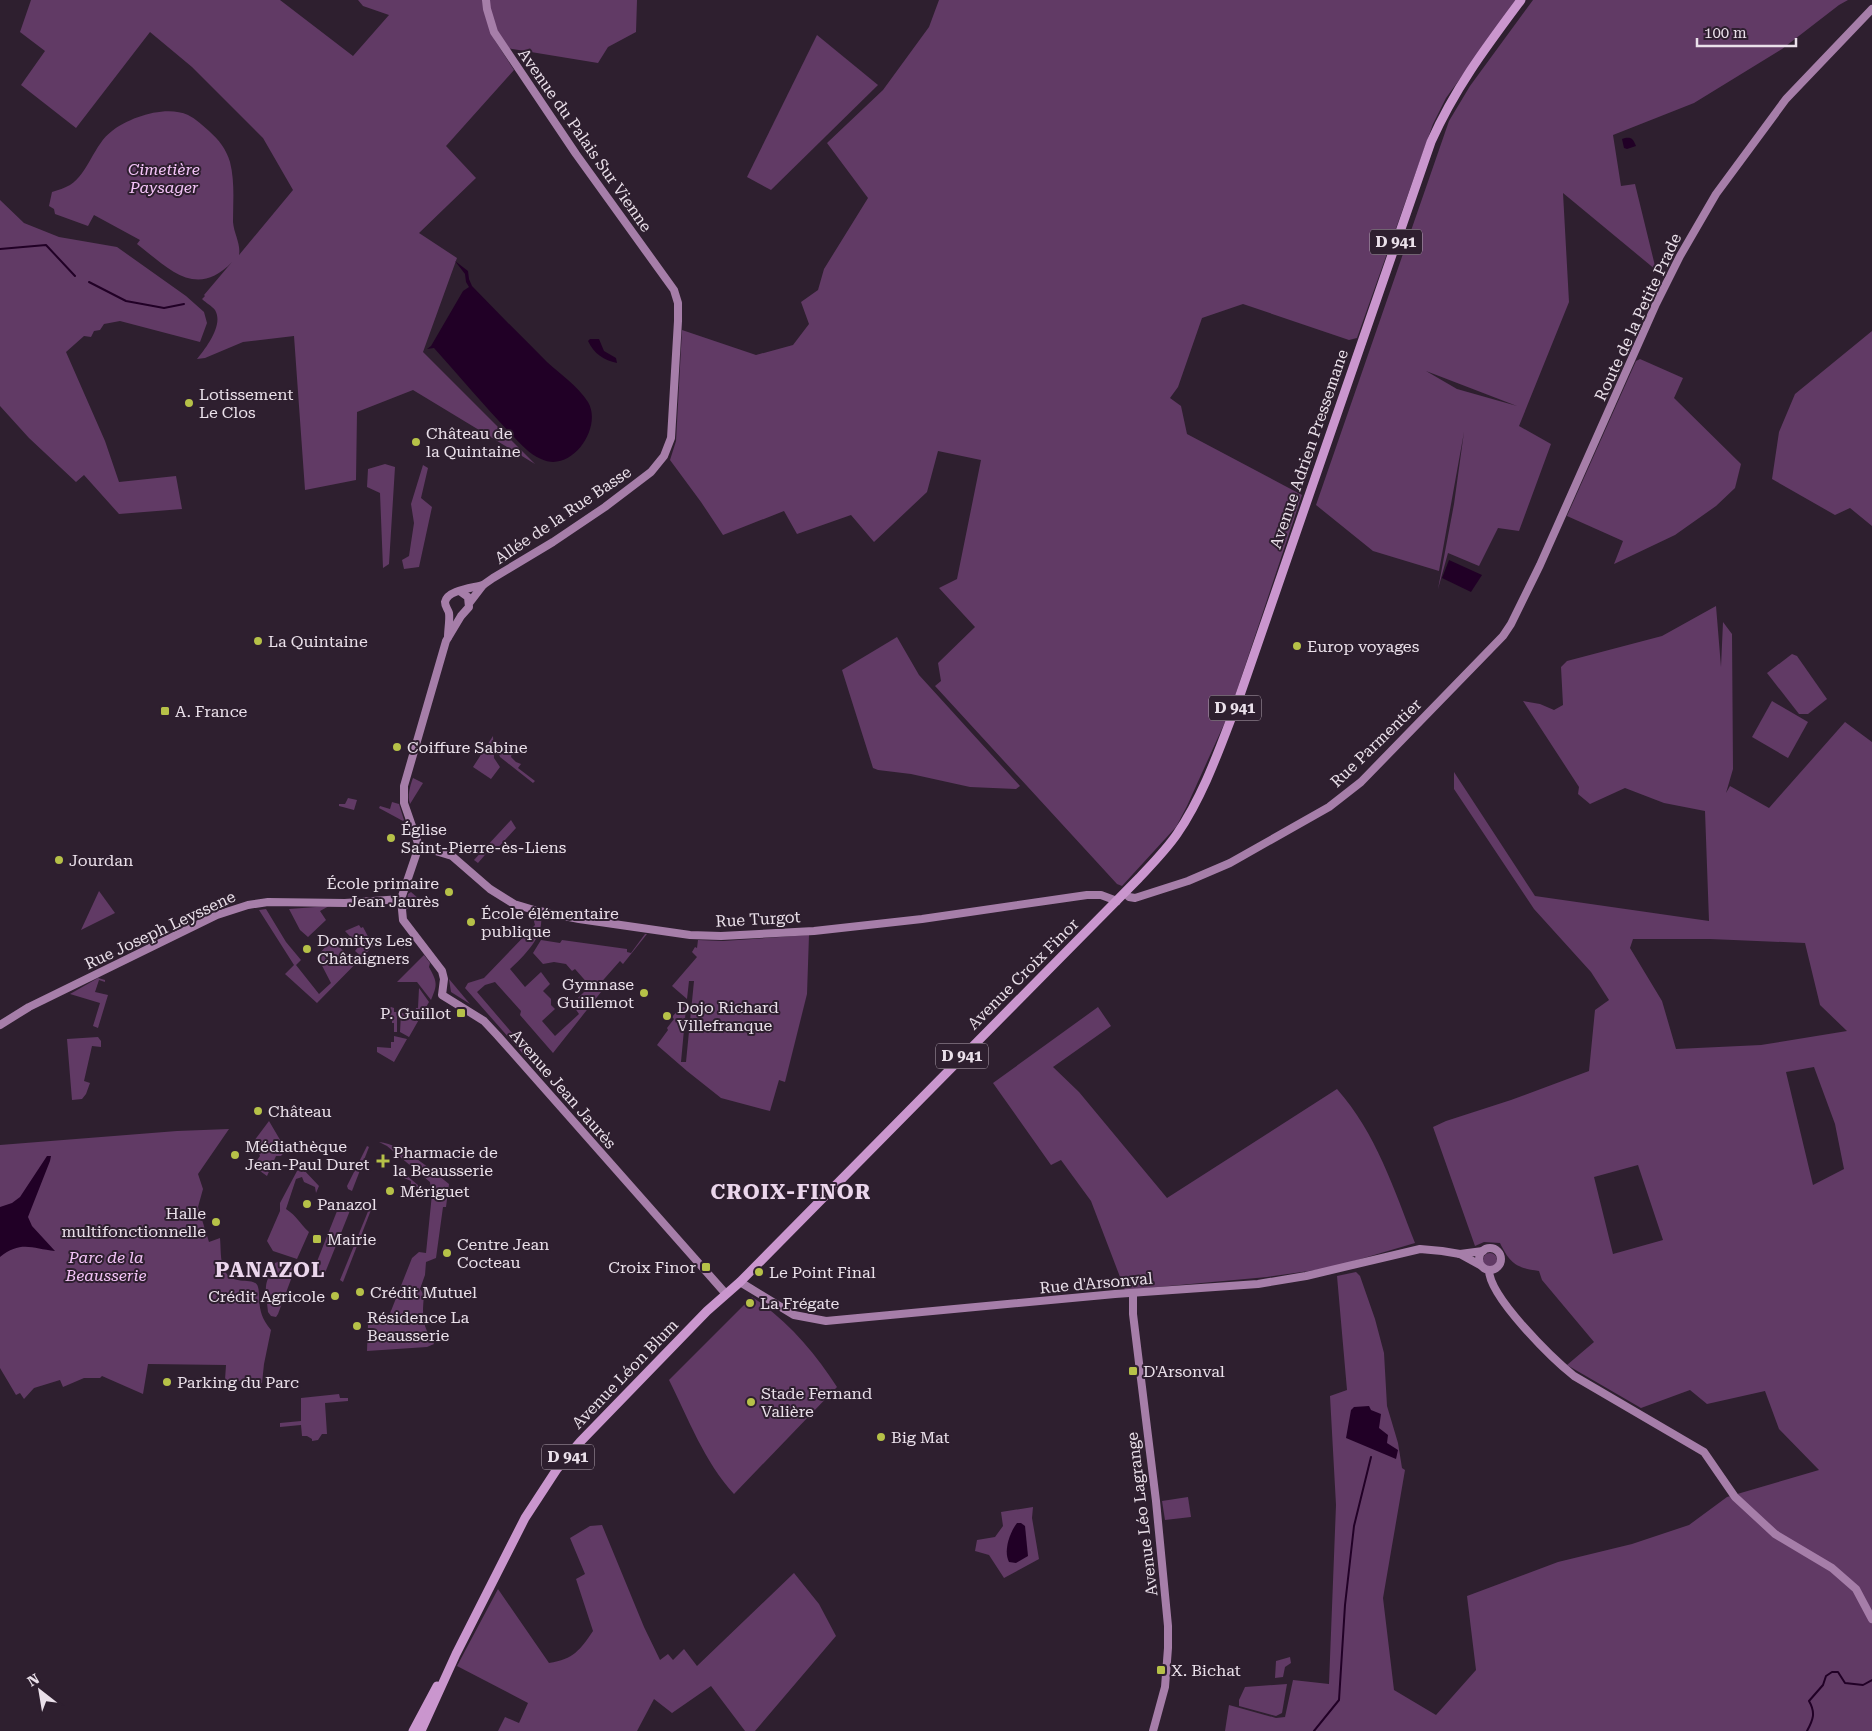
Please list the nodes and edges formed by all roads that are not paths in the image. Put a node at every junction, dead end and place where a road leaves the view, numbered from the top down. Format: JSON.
{"nodes":[{"id":1,"x":486,"y":0,"type":"edge"},
{"id":2,"x":1521,"y":0,"type":"edge"},
{"id":3,"x":1872,"y":9,"type":"edge"},
{"id":4,"x":674,"y":290,"type":"joint"},
{"id":5,"x":1540,"y":565,"type":"joint"},
{"id":6,"x":484,"y":585,"type":"junction"},
{"id":7,"x":461,"y":592,"type":"junction"},
{"id":8,"x":470,"y":602,"type":"junction"},
{"id":9,"x":449,"y":612,"type":"junction"},
{"id":10,"x":461,"y":616,"type":"junction"},
{"id":11,"x":448,"y":637,"type":"junction"},
{"id":12,"x":419,"y":846,"type":"junction"},
{"id":13,"x":1125,"y":893,"type":"junction"},
{"id":14,"x":401,"y":899,"type":"junction"},
{"id":15,"x":1117,"y":901,"type":"junction"},
{"id":16,"x":0,"y":1025,"type":"edge"},
{"id":17,"x":1483,"y":1251,"type":"junction"},
{"id":18,"x":1460,"y":1254,"type":"junction"},
{"id":19,"x":1480,"y":1265,"type":"junction"},
{"id":20,"x":1489,"y":1270,"type":"junction"},
{"id":21,"x":740,"y":1282,"type":"junction"},
{"id":22,"x":1133,"y":1293,"type":"junction"},
{"id":23,"x":726,"y":1294,"type":"junction"},
{"id":24,"x":1872,"y":1619,"type":"edge"},
{"id":25,"x":456,"y":1654,"type":"junction"},
{"id":26,"x":413,"y":1731,"type":"edge"},
{"id":27,"x":421,"y":1731,"type":"edge"},
{"id":28,"x":1153,"y":1731,"type":"edge"}],
"edges":[{"from":1,"to":4,"type":"street","name":"Avenue du Palais Sur Vienne"},
{"from":2,"to":13,"type":"main road","name":"Avenue Adrien Pressemane","number":"D 941"},
{"from":3,"to":5,"type":"street","name":"Route de la Petite Prade"},
{"from":4,"to":6,"type":"street","name":"Allée de la Rue Basse"},
{"from":5,"to":13,"type":"street","name":"Rue Parmentier"},
{"from":6,"to":7,"type":"street"},
{"from":6,"to":8,"type":"street"},
{"from":7,"to":8,"type":"street"},
{"from":7,"to":9,"type":"street"},
{"from":8,"to":10,"type":"street"},
{"from":9,"to":10,"type":"street"},
{"from":9,"to":11,"type":"street"},
{"from":10,"to":11,"type":"street"},
{"from":11,"to":12,"type":"street"},
{"from":12,"to":14,"type":"street"},
{"from":12,"to":15,"type":"street","name":"Rue Turgot"},
{"from":13,"to":15,"type":"main road","name":"Avenue Adrien Pressemane","number":"D 941"},
{"from":14,"to":16,"type":"street","name":"Rue Joseph Leyssene"},
{"from":14,"to":23,"type":"street","name":"Avenue Jean Jaurès"},
{"from":15,"to":21,"type":"main road","name":"Avenue Croix Finor","number":"D 941"},
{"from":17,"to":18,"type":"street","name":"Rue d'Arsonval"},
{"from":17,"to":19,"type":"street"},
{"from":17,"to":20,"type":"street"},
{"from":18,"to":19,"type":"street","name":"Rue d'Arsonval"},
{"from":18,"to":22,"type":"street","name":"Rue d'Arsonval"},
{"from":19,"to":20,"type":"street"},
{"from":20,"to":24,"type":"street"},
{"from":21,"to":22,"type":"street","name":"Rue d'Arsonval"},
{"from":21,"to":23,"type":"main road","name":"Avenue Léon Blum","number":"D 941"},
{"from":22,"to":28,"type":"street","name":"Avenue Léo Lagrange"},
{"from":23,"to":25,"type":"main road","name":"Avenue Léon Blum","number":"D 941"},
{"from":25,"to":26,"type":"main road","name":"Avenue Léon Blum","number":"D 941"},
{"from":25,"to":27,"type":"main road","name":"Avenue Léon Blum","number":"D 941"}]}
